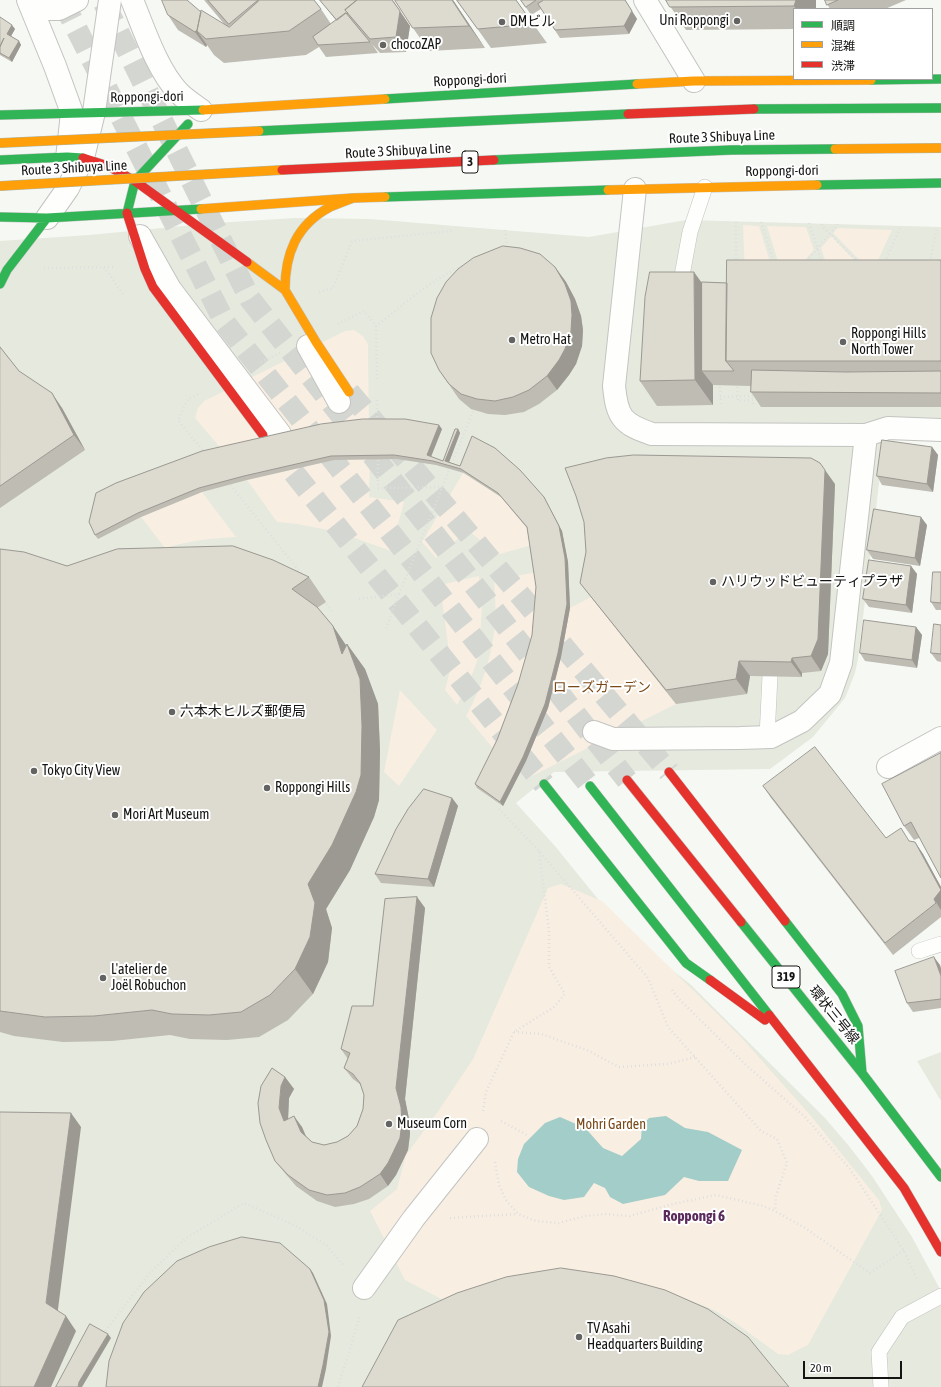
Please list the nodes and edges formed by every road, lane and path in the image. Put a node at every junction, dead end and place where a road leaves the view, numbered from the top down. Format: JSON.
{"nodes":[{"id":1,"x":77,"y":0,"type":"edge"},
{"id":2,"x":110,"y":0,"type":"edge"},
{"id":3,"x":132,"y":0,"type":"edge"},
{"id":4,"x":645,"y":0,"type":"edge"},
{"id":5,"x":30,"y":5,"type":"edge"},
{"id":6,"x":818,"y":80,"type":"edge"},
{"id":7,"x":694,"y":81,"type":"junction"},
{"id":8,"x":941,"y":108,"type":"edge"},
{"id":9,"x":201,"y":110,"type":"junction"},
{"id":10,"x":94,"y":112,"type":"junction"},
{"id":11,"x":72,"y":113,"type":"junction"},
{"id":12,"x":0,"y":115,"type":"edge"},
{"id":13,"x":0,"y":143,"type":"edge"},
{"id":14,"x":941,"y":148,"type":"edge"},
{"id":15,"x":75,"y":157,"type":"junction"},
{"id":16,"x":0,"y":160,"type":"edge"},
{"id":17,"x":135,"y":181,"type":"junction"},
{"id":18,"x":941,"y":183,"type":"edge"},
{"id":19,"x":0,"y":186,"type":"edge"},
{"id":20,"x":705,"y":187,"type":"junction"},
{"id":21,"x":635,"y":189,"type":"junction"},
{"id":22,"x":353,"y":198,"type":"junction"},
{"id":23,"x":177,"y":211,"type":"junction"},
{"id":24,"x":127,"y":213,"type":"junction"},
{"id":25,"x":0,"y":217,"type":"edge"},
{"id":26,"x":47,"y":218,"type":"junction"},
{"id":27,"x":736,"y":222,"type":"dead end"},
{"id":28,"x":761,"y":222,"type":"dead end"},
{"id":29,"x":809,"y":223,"type":"dead end"},
{"id":30,"x":822,"y":224,"type":"dead end"},
{"id":31,"x":837,"y":224,"type":"dead end"},
{"id":32,"x":901,"y":226,"type":"dead end"},
{"id":33,"x":937,"y":226,"type":"dead end"},
{"id":34,"x":505,"y":230,"type":"dead end"},
{"id":35,"x":452,"y":231,"type":"dead end"},
{"id":36,"x":831,"y":234,"type":"junction"},
{"id":37,"x":817,"y":249,"type":"junction"},
{"id":38,"x":507,"y":253,"type":"edge"},
{"id":39,"x":469,"y":264,"type":"edge"},
{"id":40,"x":803,"y":264,"type":"edge"},
{"id":41,"x":861,"y":265,"type":"edge"},
{"id":42,"x":930,"y":265,"type":"edge"},
{"id":43,"x":775,"y":266,"type":"edge"},
{"id":44,"x":117,"y":267,"type":"dead end"},
{"id":45,"x":824,"y":267,"type":"edge"},
{"id":46,"x":882,"y":267,"type":"edge"},
{"id":47,"x":42,"y":268,"type":"dead end"},
{"id":48,"x":736,"y":268,"type":"edge"},
{"id":49,"x":0,"y":284,"type":"edge"},
{"id":50,"x":427,"y":287,"type":"dead end"},
{"id":51,"x":285,"y":290,"type":"junction"},
{"id":52,"x":319,"y":292,"type":"dead end"},
{"id":53,"x":678,"y":297,"type":"edge"},
{"id":54,"x":298,"y":314,"type":"joint"},
{"id":55,"x":376,"y":326,"type":"dead end"},
{"id":56,"x":720,"y":379,"type":"edge"},
{"id":57,"x":737,"y":381,"type":"edge"},
{"id":58,"x":377,"y":388,"type":"dead end"},
{"id":59,"x":377,"y":396,"type":"dead end"},
{"id":60,"x":738,"y":396,"type":"junction"},
{"id":61,"x":759,"y":396,"type":"edge"},
{"id":62,"x":344,"y":397,"type":"tunnel mouth"},
{"id":63,"x":720,"y":397,"type":"junction"},
{"id":64,"x":738,"y":404,"type":"edge"},
{"id":65,"x":721,"y":406,"type":"dead end"},
{"id":66,"x":474,"y":409,"type":"edge"},
{"id":67,"x":377,"y":426,"type":"edge"},
{"id":68,"x":941,"y":430,"type":"edge"},
{"id":69,"x":271,"y":434,"type":"joint"},
{"id":70,"x":866,"y":436,"type":"junction"},
{"id":71,"x":378,"y":450,"type":"edge"},
{"id":72,"x":443,"y":486,"type":"junction"},
{"id":73,"x":399,"y":594,"type":"junction"},
{"id":74,"x":359,"y":600,"type":"dead end"},
{"id":75,"x":384,"y":631,"type":"dead end"},
{"id":76,"x":770,"y":676,"type":"edge"},
{"id":77,"x":594,"y":732,"type":"dead end"},
{"id":78,"x":766,"y":737,"type":"junction"},
{"id":79,"x":941,"y":738,"type":"edge"},
{"id":80,"x":888,"y":767,"type":"dead end"},
{"id":81,"x":669,"y":772,"type":"tunnel mouth"},
{"id":82,"x":627,"y":780,"type":"tunnel mouth"},
{"id":83,"x":544,"y":784,"type":"tunnel mouth"},
{"id":84,"x":590,"y":786,"type":"tunnel mouth"},
{"id":85,"x":499,"y":809,"type":"edge"},
{"id":86,"x":540,"y":850,"type":"junction"},
{"id":87,"x":941,"y":944,"type":"edge"},
{"id":88,"x":919,"y":952,"type":"dead end"},
{"id":89,"x":670,"y":988,"type":"dead end"},
{"id":90,"x":514,"y":1032,"type":"junction"},
{"id":91,"x":786,"y":1035,"type":"junction"},
{"id":92,"x":695,"y":1057,"type":"junction"},
{"id":93,"x":862,"y":1073,"type":"junction"},
{"id":94,"x":504,"y":1123,"type":"dead end"},
{"id":95,"x":527,"y":1135,"type":"dead end"},
{"id":96,"x":477,"y":1139,"type":"junction"},
{"id":97,"x":941,"y":1177,"type":"edge"},
{"id":98,"x":775,"y":1212,"type":"junction"},
{"id":99,"x":518,"y":1214,"type":"junction"},
{"id":100,"x":414,"y":1218,"type":"junction"},
{"id":101,"x":294,"y":1225,"type":"dead end"},
{"id":102,"x":930,"y":1233,"type":"junction"},
{"id":103,"x":904,"y":1251,"type":"junction"},
{"id":104,"x":941,"y":1252,"type":"edge"},
{"id":105,"x":920,"y":1286,"type":"dead end"},
{"id":106,"x":364,"y":1288,"type":"dead end"},
{"id":107,"x":941,"y":1296,"type":"edge"},
{"id":108,"x":102,"y":1336,"type":"edge"},
{"id":109,"x":881,"y":1387,"type":"edge"}],
"edges":[{"from":1,"to":5,"type":"street"},
{"from":2,"to":10,"type":"street"},
{"from":3,"to":9,"type":"street"},
{"from":4,"to":7,"type":"street"},
{"from":5,"to":11,"type":"street"},
{"from":6,"to":7,"type":"main road","name":"Roppongi-dori"},
{"from":7,"to":9,"type":"main road","name":"Roppongi-dori"},
{"from":8,"to":13,"type":"main road","name":"Route 3 Shibuya Line","bridge":true},
{"from":9,"to":10,"type":"main road","name":"Roppongi-dori"},
{"from":9,"to":17,"type":"main road"},
{"from":10,"to":11,"type":"main road","name":"Roppongi-dori"},
{"from":10,"to":15,"type":"street"},
{"from":11,"to":12,"type":"main road","name":"Roppongi-dori"},
{"from":11,"to":15,"type":"street"},
{"from":14,"to":19,"type":"main road","name":"Route 3 Shibuya Line","number":"3","bridge":true},
{"from":15,"to":16,"type":"main road"},
{"from":15,"to":17,"type":"main road"},
{"from":15,"to":26,"type":"street"},
{"from":17,"to":23,"type":"main road"},
{"from":17,"to":24,"type":"main road"},
{"from":18,"to":20,"type":"main road","name":"Roppongi-dori"},
{"from":20,"to":21,"type":"main road","name":"Roppongi-dori"},
{"from":20,"to":53,"type":"lane"},
{"from":21,"to":22,"type":"main road","name":"Roppongi-dori"},
{"from":21,"to":70,"type":"street"},
{"from":22,"to":23,"type":"main road","name":"Roppongi-dori"},
{"from":22,"to":51,"type":"main road"},
{"from":23,"to":24,"type":"main road","name":"Roppongi-dori"},
{"from":23,"to":51,"type":"main road"},
{"from":24,"to":26,"type":"main road","name":"Roppongi-dori"},
{"from":24,"to":69,"type":"street"},
{"from":24,"to":69,"type":"main road"},
{"from":25,"to":26,"type":"main road","name":"Roppongi-dori"},
{"from":26,"to":49,"type":"main road"},
{"from":27,"to":48,"type":"path"},
{"from":28,"to":43,"type":"path"},
{"from":29,"to":37,"type":"path"},
{"from":30,"to":36,"type":"path"},
{"from":31,"to":36,"type":"path"},
{"from":32,"to":46,"type":"path"},
{"from":33,"to":42,"type":"path"},
{"from":34,"to":38,"type":"path"},
{"from":35,"to":52,"type":"path"},
{"from":36,"to":37,"type":"path"},
{"from":36,"to":41,"type":"path"},
{"from":37,"to":40,"type":"path"},
{"from":37,"to":45,"type":"path"},
{"from":39,"to":50,"type":"path"},
{"from":44,"to":47,"type":"path"},
{"from":51,"to":54,"type":"main road"},
{"from":54,"to":62,"type":"street"},
{"from":55,"to":58,"type":"path"},
{"from":56,"to":63,"type":"path"},
{"from":57,"to":60,"type":"path"},
{"from":59,"to":67,"type":"path"},
{"from":60,"to":61,"type":"path"},
{"from":60,"to":63,"type":"path"},
{"from":60,"to":64,"type":"path"},
{"from":63,"to":65,"type":"path"},
{"from":66,"to":72,"type":"path"},
{"from":68,"to":70,"type":"street"},
{"from":70,"to":78,"type":"street"},
{"from":71,"to":72,"type":"path"},
{"from":72,"to":73,"type":"path"},
{"from":73,"to":74,"type":"path"},
{"from":73,"to":75,"type":"path"},
{"from":76,"to":78,"type":"lane"},
{"from":77,"to":78,"type":"street"},
{"from":79,"to":80,"type":"street"},
{"from":81,"to":93,"type":"main road"},
{"from":82,"to":93,"type":"main road","name":"環状三号線","number":"319"},
{"from":83,"to":91,"type":"main road"},
{"from":84,"to":91,"type":"main road","number":"319"},
{"from":85,"to":86,"type":"path"},
{"from":86,"to":90,"type":"path"},
{"from":86,"to":92,"type":"path"},
{"from":87,"to":88,"type":"lane"},
{"from":89,"to":103,"type":"path"},
{"from":90,"to":92,"type":"path"},
{"from":90,"to":96,"type":"path"},
{"from":91,"to":102,"type":"main road","number":"319"},
{"from":92,"to":98,"type":"path"},
{"from":93,"to":97,"type":"main road","name":"環状三号線","number":"319"},
{"from":94,"to":95,"type":"path"},
{"from":96,"to":99,"type":"path"},
{"from":96,"to":100,"type":"street"},
{"from":98,"to":99,"type":"path"},
{"from":98,"to":103,"type":"path"},
{"from":99,"to":100,"type":"path"},
{"from":100,"to":106,"type":"street"},
{"from":101,"to":108,"type":"path"},
{"from":102,"to":103,"type":"path"},
{"from":102,"to":104,"type":"main road","number":"319"},
{"from":103,"to":105,"type":"path"},
{"from":107,"to":109,"type":"lane"}]}
